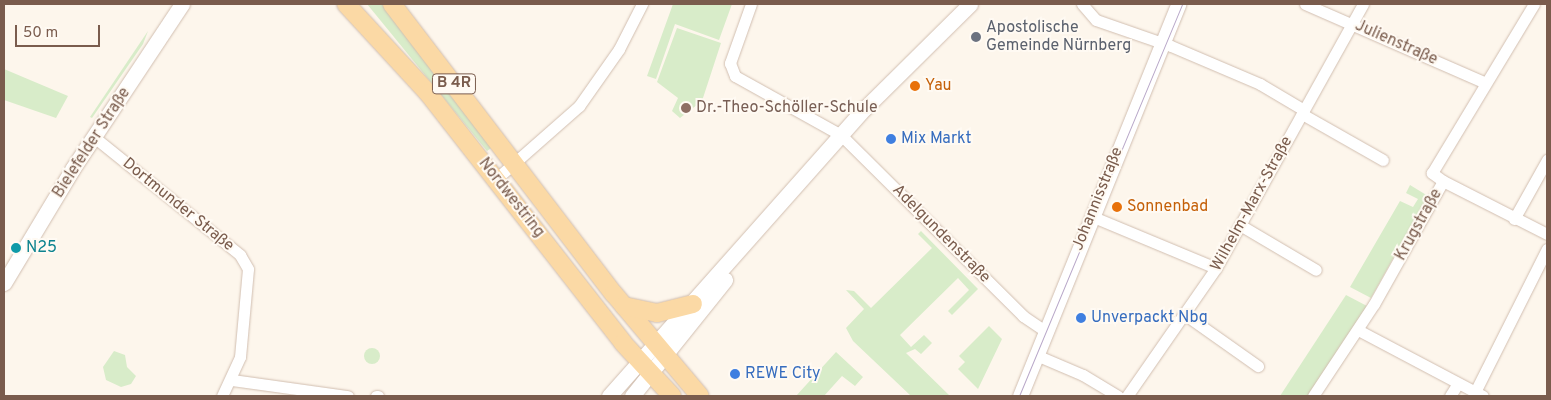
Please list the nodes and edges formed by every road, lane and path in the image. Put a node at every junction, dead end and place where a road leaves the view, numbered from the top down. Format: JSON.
{"nodes":[{"id":1,"x":182,"y":4,"type":"edge"},
{"id":2,"x":346,"y":4,"type":"edge"},
{"id":3,"x":392,"y":4,"type":"edge"},
{"id":4,"x":642,"y":4,"type":"edge"},
{"id":5,"x":751,"y":4,"type":"edge"},
{"id":6,"x":970,"y":4,"type":"edge"},
{"id":7,"x":1082,"y":4,"type":"edge"},
{"id":8,"x":1178,"y":4,"type":"edge"},
{"id":9,"x":1306,"y":4,"type":"edge"},
{"id":10,"x":1363,"y":4,"type":"edge"},
{"id":11,"x":1534,"y":4,"type":"edge"},
{"id":12,"x":1352,"y":24,"type":"junction"},
{"id":13,"x":1162,"y":44,"type":"junction"},
{"id":14,"x":1486,"y":83,"type":"junction"},
{"id":15,"x":1303,"y":112,"type":"junction"},
{"id":16,"x":840,"y":135,"type":"junction"},
{"id":17,"x":94,"y":138,"type":"junction"},
{"id":18,"x":1384,"y":160,"type":"dead end"},
{"id":19,"x":1547,"y":160,"type":"edge"},
{"id":20,"x":515,"y":165,"type":"junction"},
{"id":21,"x":496,"y":179,"type":"junction"},
{"id":22,"x":1443,"y":182,"type":"junction"},
{"id":23,"x":1091,"y":216,"type":"junction"},
{"id":24,"x":1514,"y":219,"type":"junction"},
{"id":25,"x":1240,"y":225,"type":"junction"},
{"id":26,"x":1547,"y":234,"type":"edge"},
{"id":27,"x":1547,"y":249,"type":"edge"},
{"id":28,"x":737,"y":257,"type":"junction"},
{"id":29,"x":1216,"y":268,"type":"junction"},
{"id":30,"x":1316,"y":270,"type":"dead end"},
{"id":31,"x":4,"y":283,"type":"edge"},
{"id":32,"x":693,"y":304,"type":"junction"},
{"id":33,"x":624,"y":306,"type":"junction"},
{"id":34,"x":1187,"y":316,"type":"junction"},
{"id":35,"x":1044,"y":330,"type":"junction"},
{"id":36,"x":1358,"y":330,"type":"junction"},
{"id":37,"x":661,"y":352,"type":"junction"},
{"id":38,"x":1036,"y":355,"type":"junction"},
{"id":39,"x":1258,"y":366,"type":"dead end"},
{"id":40,"x":645,"y":369,"type":"junction"},
{"id":41,"x":232,"y":380,"type":"junction"},
{"id":42,"x":1458,"y":385,"type":"junction"},
{"id":43,"x":1479,"y":394,"type":"edge"},
{"id":44,"x":222,"y":396,"type":"edge"},
{"id":45,"x":348,"y":396,"type":"edge"},
{"id":46,"x":609,"y":396,"type":"edge"},
{"id":47,"x":632,"y":396,"type":"edge"},
{"id":48,"x":672,"y":396,"type":"edge"},
{"id":49,"x":700,"y":396,"type":"edge"},
{"id":50,"x":1020,"y":396,"type":"edge"},
{"id":51,"x":1118,"y":396,"type":"edge"},
{"id":52,"x":1128,"y":396,"type":"edge"},
{"id":53,"x":1313,"y":396,"type":"edge"},
{"id":54,"x":1450,"y":396,"type":"edge"}],
"edges":[{"from":1,"to":17,"type":"street","name":"Bielefelder Straße"},
{"from":2,"to":21,"type":"main road","name":"Nordwestring","number":"B 4R"},
{"from":3,"to":20,"type":"main road","name":"Nordwestring","number":"B 4R"},
{"from":4,"to":20,"type":"street"},
{"from":5,"to":16,"type":"street","name":"Adelgundenstraße"},
{"from":6,"to":16,"type":"street"},
{"from":7,"to":13,"type":"street"},
{"from":8,"to":13,"type":"street","name":"Johannisstraße"},
{"from":9,"to":12,"type":"street","name":"Julienstraße"},
{"from":10,"to":12,"type":"street","name":"Wilhelm-Marx-Straße"},
{"from":11,"to":14,"type":"street","name":"Krugstraße"},
{"from":12,"to":14,"type":"street","name":"Julienstraße"},
{"from":12,"to":15,"type":"street","name":"Wilhelm-Marx-Straße"},
{"from":13,"to":15,"type":"street"},
{"from":13,"to":23,"type":"street","name":"Johannisstraße"},
{"from":14,"to":22,"type":"street","name":"Krugstraße"},
{"from":15,"to":18,"type":"street"},
{"from":15,"to":25,"type":"street","name":"Wilhelm-Marx-Straße"},
{"from":16,"to":28,"type":"street"},
{"from":16,"to":35,"type":"street","name":"Adelgundenstraße"},
{"from":17,"to":31,"type":"street","name":"Bielefelder Straße"},
{"from":17,"to":41,"type":"street","name":"Dortmunder Straße"},
{"from":19,"to":24,"type":"street"},
{"from":20,"to":21,"type":"street"},
{"from":20,"to":33,"type":"main road","name":"Nordwestring","number":"B 4R"},
{"from":21,"to":40,"type":"main road","name":"Nordwestring","number":"B 4R"},
{"from":22,"to":24,"type":"street"},
{"from":22,"to":36,"type":"street","name":"Krugstraße"},
{"from":23,"to":29,"type":"street"},
{"from":23,"to":35,"type":"street","name":"Johannisstraße"},
{"from":24,"to":26,"type":"street"},
{"from":25,"to":29,"type":"street","name":"Wilhelm-Marx-Straße"},
{"from":25,"to":30,"type":"street"},
{"from":27,"to":43,"type":"street"},
{"from":28,"to":32,"type":"street"},
{"from":28,"to":37,"type":"street"},
{"from":29,"to":34,"type":"street","name":"Wilhelm-Marx-Straße"},
{"from":32,"to":33,"type":"main road"},
{"from":32,"to":37,"type":"street"},
{"from":33,"to":37,"type":"main road","name":"Nordwestring","number":"B 4R"},
{"from":34,"to":39,"type":"street"},
{"from":34,"to":52,"type":"street","name":"Wilhelm-Marx-Straße"},
{"from":35,"to":38,"type":"street","name":"Johannisstraße"},
{"from":36,"to":42,"type":"street"},
{"from":36,"to":53,"type":"street","name":"Krugstraße"},
{"from":37,"to":40,"type":"street"},
{"from":37,"to":49,"type":"main road","name":"Nordwestring","number":"B 4R"},
{"from":38,"to":50,"type":"street","name":"Johannisstraße"},
{"from":38,"to":51,"type":"street"},
{"from":40,"to":46,"type":"street"},
{"from":40,"to":47,"type":"street"},
{"from":40,"to":48,"type":"main road","name":"Nordwestring","number":"B 4R"},
{"from":41,"to":44,"type":"street","name":"Dortmunder Straße"},
{"from":41,"to":45,"type":"street"},
{"from":42,"to":43,"type":"street"},
{"from":42,"to":54,"type":"street"}]}
